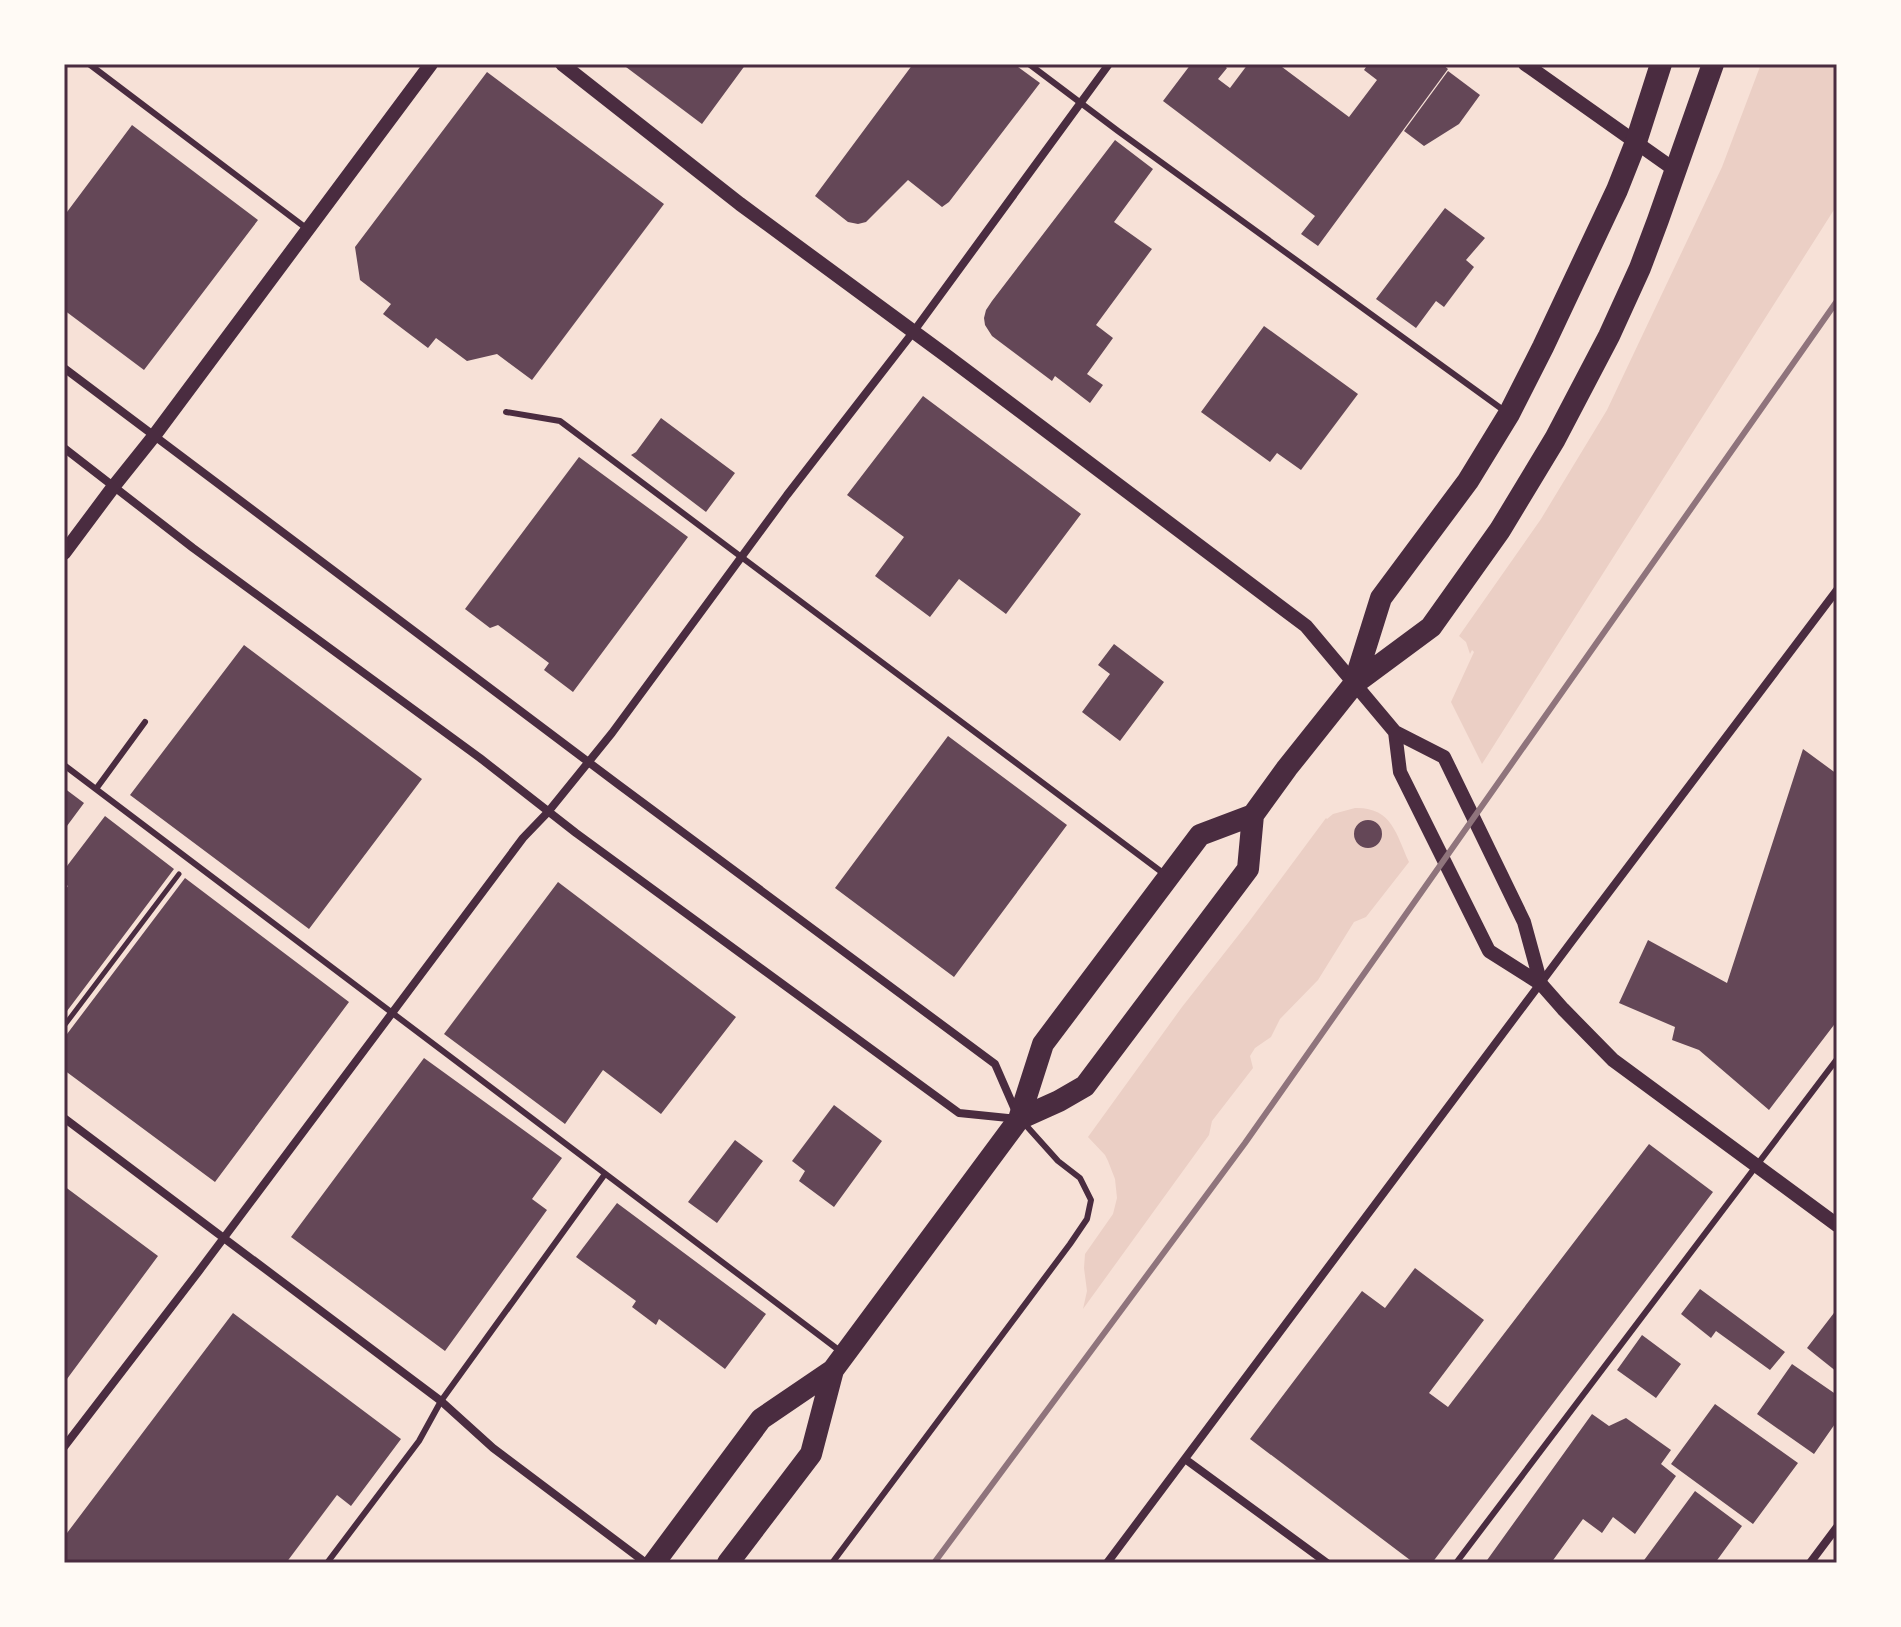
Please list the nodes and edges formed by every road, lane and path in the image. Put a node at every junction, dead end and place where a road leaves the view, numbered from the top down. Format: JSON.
{"nodes":[{"id":1,"x":89,"y":64,"type":"edge"},
{"id":2,"x":431,"y":64,"type":"edge"},
{"id":3,"x":562,"y":64,"type":"edge"},
{"id":4,"x":1029,"y":64,"type":"edge"},
{"id":5,"x":1109,"y":64,"type":"edge"},
{"id":6,"x":1525,"y":64,"type":"edge"},
{"id":7,"x":1661,"y":64,"type":"edge"},
{"id":8,"x":1713,"y":64,"type":"edge"},
{"id":9,"x":1079,"y":103,"type":"junction"},
{"id":10,"x":1636,"y":142,"type":"junction"},
{"id":11,"x":1675,"y":170,"type":"junction"},
{"id":12,"x":308,"y":229,"type":"junction"},
{"id":13,"x":914,"y":331,"type":"junction"},
{"id":14,"x":64,"y":368,"type":"edge"},
{"id":15,"x":506,"y":412,"type":"dead end"},
{"id":16,"x":1509,"y":414,"type":"junction"},
{"id":17,"x":154,"y":436,"type":"junction"},
{"id":18,"x":64,"y":448,"type":"edge"},
{"id":19,"x":114,"y":486,"type":"junction"},
{"id":20,"x":64,"y":553,"type":"edge"},
{"id":21,"x":741,"y":558,"type":"junction"},
{"id":22,"x":1837,"y":590,"type":"edge"},
{"id":23,"x":1354,"y":684,"type":"junction"},
{"id":24,"x":145,"y":722,"type":"dead end"},
{"id":25,"x":1395,"y":732,"type":"junction"},
{"id":26,"x":589,"y":762,"type":"junction"},
{"id":27,"x":64,"y":765,"type":"edge"},
{"id":28,"x":96,"y":789,"type":"junction"},
{"id":29,"x":548,"y":812,"type":"junction"},
{"id":30,"x":1253,"y":815,"type":"junction"},
{"id":31,"x":190,"y":860,"type":"junction"},
{"id":32,"x":1169,"y":877,"type":"junction"},
{"id":33,"x":1541,"y":984,"type":"junction"},
{"id":34,"x":390,"y":1013,"type":"junction"},
{"id":35,"x":64,"y":1026,"type":"edge"},
{"id":36,"x":1837,"y":1059,"type":"edge"},
{"id":37,"x":64,"y":1118,"type":"edge"},
{"id":38,"x":1019,"y":1119,"type":"junction"},
{"id":39,"x":1756,"y":1165,"type":"junction"},
{"id":40,"x":605,"y":1174,"type":"junction"},
{"id":41,"x":1837,"y":1225,"type":"edge"},
{"id":42,"x":224,"y":1238,"type":"junction"},
{"id":43,"x":839,"y":1363,"type":"junction"},
{"id":44,"x":441,"y":1401,"type":"junction"},
{"id":45,"x":64,"y":1447,"type":"edge"},
{"id":46,"x":1185,"y":1459,"type":"junction"},
{"id":47,"x":1837,"y":1527,"type":"edge"},
{"id":48,"x":327,"y":1563,"type":"edge"},
{"id":49,"x":646,"y":1563,"type":"edge"},
{"id":50,"x":654,"y":1563,"type":"edge"},
{"id":51,"x":728,"y":1563,"type":"edge"},
{"id":52,"x":832,"y":1563,"type":"edge"},
{"id":53,"x":1107,"y":1563,"type":"edge"},
{"id":54,"x":1327,"y":1563,"type":"edge"},
{"id":55,"x":1456,"y":1563,"type":"edge"},
{"id":56,"x":1810,"y":1563,"type":"edge"}],
"edges":[{"from":1,"to":12,"type":"lane"},
{"from":2,"to":12,"type":"street"},
{"from":3,"to":13,"type":"street"},
{"from":4,"to":9,"type":"lane"},
{"from":5,"to":9,"type":"street"},
{"from":6,"to":10,"type":"street"},
{"from":7,"to":10,"type":"highway"},
{"from":8,"to":11,"type":"highway"},
{"from":9,"to":13,"type":"street"},
{"from":9,"to":16,"type":"lane"},
{"from":10,"to":11,"type":"street"},
{"from":10,"to":16,"type":"highway"},
{"from":11,"to":23,"type":"highway"},
{"from":12,"to":17,"type":"street"},
{"from":13,"to":21,"type":"street"},
{"from":13,"to":23,"type":"street"},
{"from":14,"to":17,"type":"street"},
{"from":15,"to":21,"type":"lane"},
{"from":16,"to":23,"type":"highway"},
{"from":17,"to":19,"type":"street"},
{"from":17,"to":26,"type":"street"},
{"from":18,"to":19,"type":"street"},
{"from":19,"to":20,"type":"street"},
{"from":19,"to":29,"type":"street"},
{"from":21,"to":26,"type":"street"},
{"from":21,"to":32,"type":"lane"},
{"from":22,"to":33,"type":"street"},
{"from":23,"to":25,"type":"street"},
{"from":23,"to":30,"type":"highway"},
{"from":24,"to":28,"type":"lane"},
{"from":25,"to":33,"type":"street"},
{"from":25,"to":33,"type":"street"},
{"from":26,"to":29,"type":"street"},
{"from":26,"to":38,"type":"street"},
{"from":27,"to":28,"type":"lane"},
{"from":28,"to":31,"type":"lane"},
{"from":29,"to":34,"type":"street"},
{"from":29,"to":38,"type":"street"},
{"from":30,"to":32,"type":"highway"},
{"from":30,"to":38,"type":"highway"},
{"from":31,"to":34,"type":"lane"},
{"from":31,"to":35,"type":"path"},
{"from":32,"to":38,"type":"highway"},
{"from":33,"to":39,"type":"street"},
{"from":33,"to":46,"type":"street"},
{"from":34,"to":40,"type":"lane"},
{"from":34,"to":42,"type":"street"},
{"from":36,"to":39,"type":"lane"},
{"from":37,"to":42,"type":"street"},
{"from":38,"to":43,"type":"highway"},
{"from":38,"to":52,"type":"lane"},
{"from":39,"to":41,"type":"street"},
{"from":39,"to":55,"type":"lane"},
{"from":40,"to":43,"type":"lane"},
{"from":40,"to":44,"type":"lane"},
{"from":42,"to":44,"type":"street"},
{"from":42,"to":45,"type":"street"},
{"from":43,"to":50,"type":"highway"},
{"from":43,"to":51,"type":"highway"},
{"from":44,"to":48,"type":"lane"},
{"from":44,"to":49,"type":"street"},
{"from":46,"to":53,"type":"street"},
{"from":46,"to":54,"type":"street"},
{"from":47,"to":56,"type":"street"}]}
